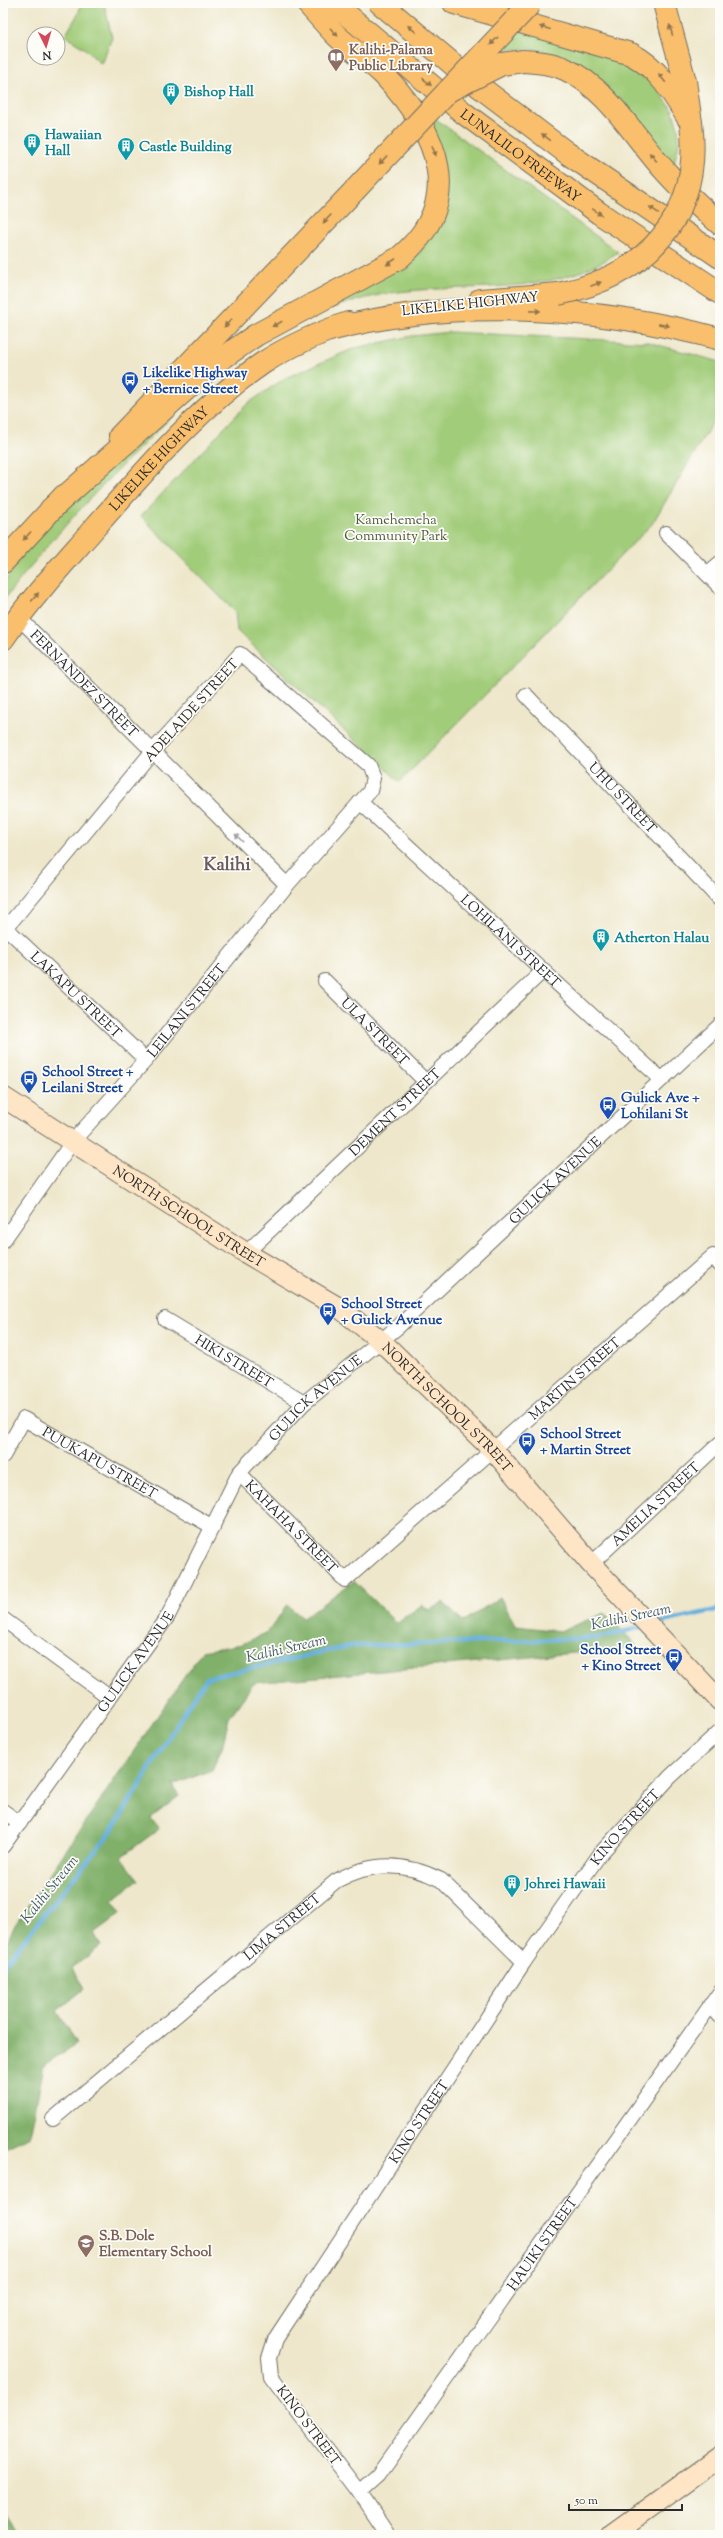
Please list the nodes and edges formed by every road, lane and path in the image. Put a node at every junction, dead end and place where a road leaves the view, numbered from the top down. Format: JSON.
{"nodes":[{"id":1,"x":307,"y":3,"type":"edge"},
{"id":2,"x":333,"y":3,"type":"edge"},
{"id":3,"x":380,"y":3,"type":"edge"},
{"id":4,"x":454,"y":3,"type":"edge"},
{"id":5,"x":531,"y":3,"type":"edge"},
{"id":6,"x":664,"y":3,"type":"edge"},
{"id":7,"x":448,"y":91,"type":"junction"},
{"id":8,"x":691,"y":122,"type":"junction"},
{"id":9,"x":720,"y":224,"type":"edge"},
{"id":10,"x":720,"y":257,"type":"edge"},
{"id":11,"x":720,"y":293,"type":"edge"},
{"id":12,"x":330,"y":330,"type":"junction"},
{"id":13,"x":720,"y":339,"type":"edge"},
{"id":14,"x":51,"y":509,"type":"junction"},
{"id":15,"x":666,"y":533,"type":"dead end"},
{"id":16,"x":3,"y":562,"type":"edge"},
{"id":17,"x":720,"y":563,"type":"edge"},
{"id":18,"x":708,"y":573,"type":"junction"},
{"id":19,"x":720,"y":587,"type":"edge"},
{"id":20,"x":18,"y":617,"type":"junction"},
{"id":21,"x":3,"y":639,"type":"edge"},
{"id":22,"x":526,"y":695,"type":"dead end"},
{"id":23,"x":152,"y":752,"type":"junction"},
{"id":24,"x":360,"y":802,"type":"junction"},
{"id":25,"x":287,"y":885,"type":"junction"},
{"id":26,"x":720,"y":900,"type":"edge"},
{"id":27,"x":6,"y":928,"type":"joint"},
{"id":28,"x":544,"y":970,"type":"junction"},
{"id":29,"x":325,"y":981,"type":"dead end"},
{"id":30,"x":720,"y":1025,"type":"edge"},
{"id":31,"x":146,"y":1060,"type":"junction"},
{"id":32,"x":662,"y":1080,"type":"junction"},
{"id":33,"x":425,"y":1081,"type":"junction"},
{"id":34,"x":3,"y":1097,"type":"edge"},
{"id":35,"x":73,"y":1141,"type":"junction"},
{"id":36,"x":3,"y":1240,"type":"edge"},
{"id":37,"x":246,"y":1253,"type":"junction"},
{"id":38,"x":717,"y":1261,"type":"edge"},
{"id":39,"x":165,"y":1319,"type":"dead end"},
{"id":40,"x":381,"y":1341,"type":"junction"},
{"id":41,"x":304,"y":1403,"type":"junction"},
{"id":42,"x":720,"y":1443,"type":"edge"},
{"id":43,"x":494,"y":1451,"type":"junction"},
{"id":44,"x":3,"y":1456,"type":"edge"},
{"id":45,"x":239,"y":1473,"type":"junction"},
{"id":46,"x":213,"y":1527,"type":"junction"},
{"id":47,"x":591,"y":1564,"type":"junction"},
{"id":48,"x":345,"y":1580,"type":"joint"},
{"id":49,"x":3,"y":1619,"type":"edge"},
{"id":50,"x":109,"y":1697,"type":"junction"},
{"id":51,"x":720,"y":1701,"type":"edge"},
{"id":52,"x":720,"y":1730,"type":"edge"},
{"id":53,"x":3,"y":1811,"type":"edge"},
{"id":54,"x":20,"y":1823,"type":"junction"},
{"id":55,"x":3,"y":1846,"type":"edge"},
{"id":56,"x":524,"y":1962,"type":"junction"},
{"id":57,"x":720,"y":1992,"type":"edge"},
{"id":58,"x":710,"y":2005,"type":"junction"},
{"id":59,"x":720,"y":2016,"type":"edge"},
{"id":60,"x":53,"y":2119,"type":"dead end"},
{"id":61,"x":720,"y":2457,"type":"edge"},
{"id":62,"x":359,"y":2492,"type":"junction"},
{"id":63,"x":388,"y":2535,"type":"edge"},
{"id":64,"x":612,"y":2535,"type":"edge"}],
"edges":[{"from":1,"to":14,"type":"main road","one_way":true},
{"from":2,"to":11,"type":"main road","name":"LUNALILO FREEWAY","one_way":true},
{"from":10,"to":3,"type":"main road","one_way":true},
{"from":8,"to":4,"type":"main road","one_way":true},
{"from":5,"to":7,"type":"main road","one_way":true,"bridge":true},
{"from":8,"to":6,"type":"main road","name":"LIKELIKE HIGHWAY","one_way":true},
{"from":9,"to":7,"type":"main road","one_way":true,"bridge":true},
{"from":7,"to":14,"type":"main road","one_way":true,"bridge":true},
{"from":12,"to":8,"type":"main road","name":"LIKELIKE HIGHWAY","one_way":true,"bridge":true},
{"from":12,"to":13,"type":"main road","one_way":true},
{"from":20,"to":12,"type":"main road","name":"LIKELIKE HIGHWAY","one_way":true},
{"from":14,"to":16,"type":"main road","one_way":true},
{"from":15,"to":18,"type":"street"},
{"from":17,"to":18,"type":"street"},
{"from":18,"to":19,"type":"street"},
{"from":20,"to":21,"type":"main road","name":"LIKELIKE HIGHWAY"},
{"from":20,"to":23,"type":"street","name":"FERNANDEZ STREET"},
{"from":22,"to":26,"type":"street","name":"UHU STREET"},
{"from":23,"to":24,"type":"street","name":"ADELAIDE STREET"},
{"from":25,"to":23,"type":"street","name":"FERNANDEZ STREET","one_way":true},
{"from":23,"to":27,"type":"street","name":"ADELAIDE STREET"},
{"from":24,"to":25,"type":"street","name":"LEILANI STREET"},
{"from":24,"to":28,"type":"street","name":"LOHILANI STREET"},
{"from":25,"to":31,"type":"street","name":"LEILANI STREET"},
{"from":27,"to":31,"type":"street","name":"LAKAPU STREET"},
{"from":28,"to":32,"type":"street","name":"LOHILANI STREET"},
{"from":28,"to":33,"type":"street","name":"DEMENT STREET"},
{"from":29,"to":33,"type":"street","name":"ULA STREET"},
{"from":30,"to":32,"type":"street","name":"GULICK AVENUE"},
{"from":31,"to":35,"type":"street","name":"LEILANI STREET"},
{"from":32,"to":40,"type":"street","name":"GULICK AVENUE"},
{"from":33,"to":37,"type":"street","name":"DEMENT STREET"},
{"from":34,"to":35,"type":"main road","name":"NORTH SCHOOL STREET"},
{"from":35,"to":36,"type":"street","name":"LEILANI STREET"},
{"from":35,"to":37,"type":"main road","name":"NORTH SCHOOL STREET"},
{"from":37,"to":40,"type":"main road","name":"NORTH SCHOOL STREET"},
{"from":38,"to":43,"type":"street","name":"MARTIN STREET"},
{"from":39,"to":41,"type":"street","name":"HIKI STREET"},
{"from":40,"to":41,"type":"street","name":"GULICK AVENUE"},
{"from":40,"to":43,"type":"main road","name":"NORTH SCHOOL STREET"},
{"from":41,"to":45,"type":"street","name":"GULICK AVENUE"},
{"from":42,"to":47,"type":"street","name":"AMELIA STREET"},
{"from":43,"to":47,"type":"main road","name":"NORTH SCHOOL STREET"},
{"from":43,"to":48,"type":"street","name":"MARTIN STREET"},
{"from":44,"to":46,"type":"street","name":"PUUKAPU STREET"},
{"from":45,"to":46,"type":"street","name":"GULICK AVENUE"},
{"from":45,"to":48,"type":"street","name":"KAHAHA STREET"},
{"from":46,"to":50,"type":"street","name":"GULICK AVENUE"},
{"from":47,"to":51,"type":"main road","name":"NORTH SCHOOL STREET"},
{"from":49,"to":50,"type":"street"},
{"from":50,"to":54,"type":"street","name":"GULICK AVENUE"},
{"from":52,"to":56,"type":"street","name":"KINO STREET"},
{"from":53,"to":54,"type":"street"},
{"from":54,"to":55,"type":"street","name":"GULICK AVENUE"},
{"from":56,"to":60,"type":"street","name":"LIMA STREET"},
{"from":56,"to":62,"type":"street","name":"KINO STREET"},
{"from":57,"to":58,"type":"street","name":"HAUIKI STREET"},
{"from":58,"to":59,"type":"street"},
{"from":58,"to":62,"type":"street","name":"HAUIKI STREET"},
{"from":61,"to":64,"type":"main road"},
{"from":62,"to":63,"type":"street","name":"KINO STREET"}]}
